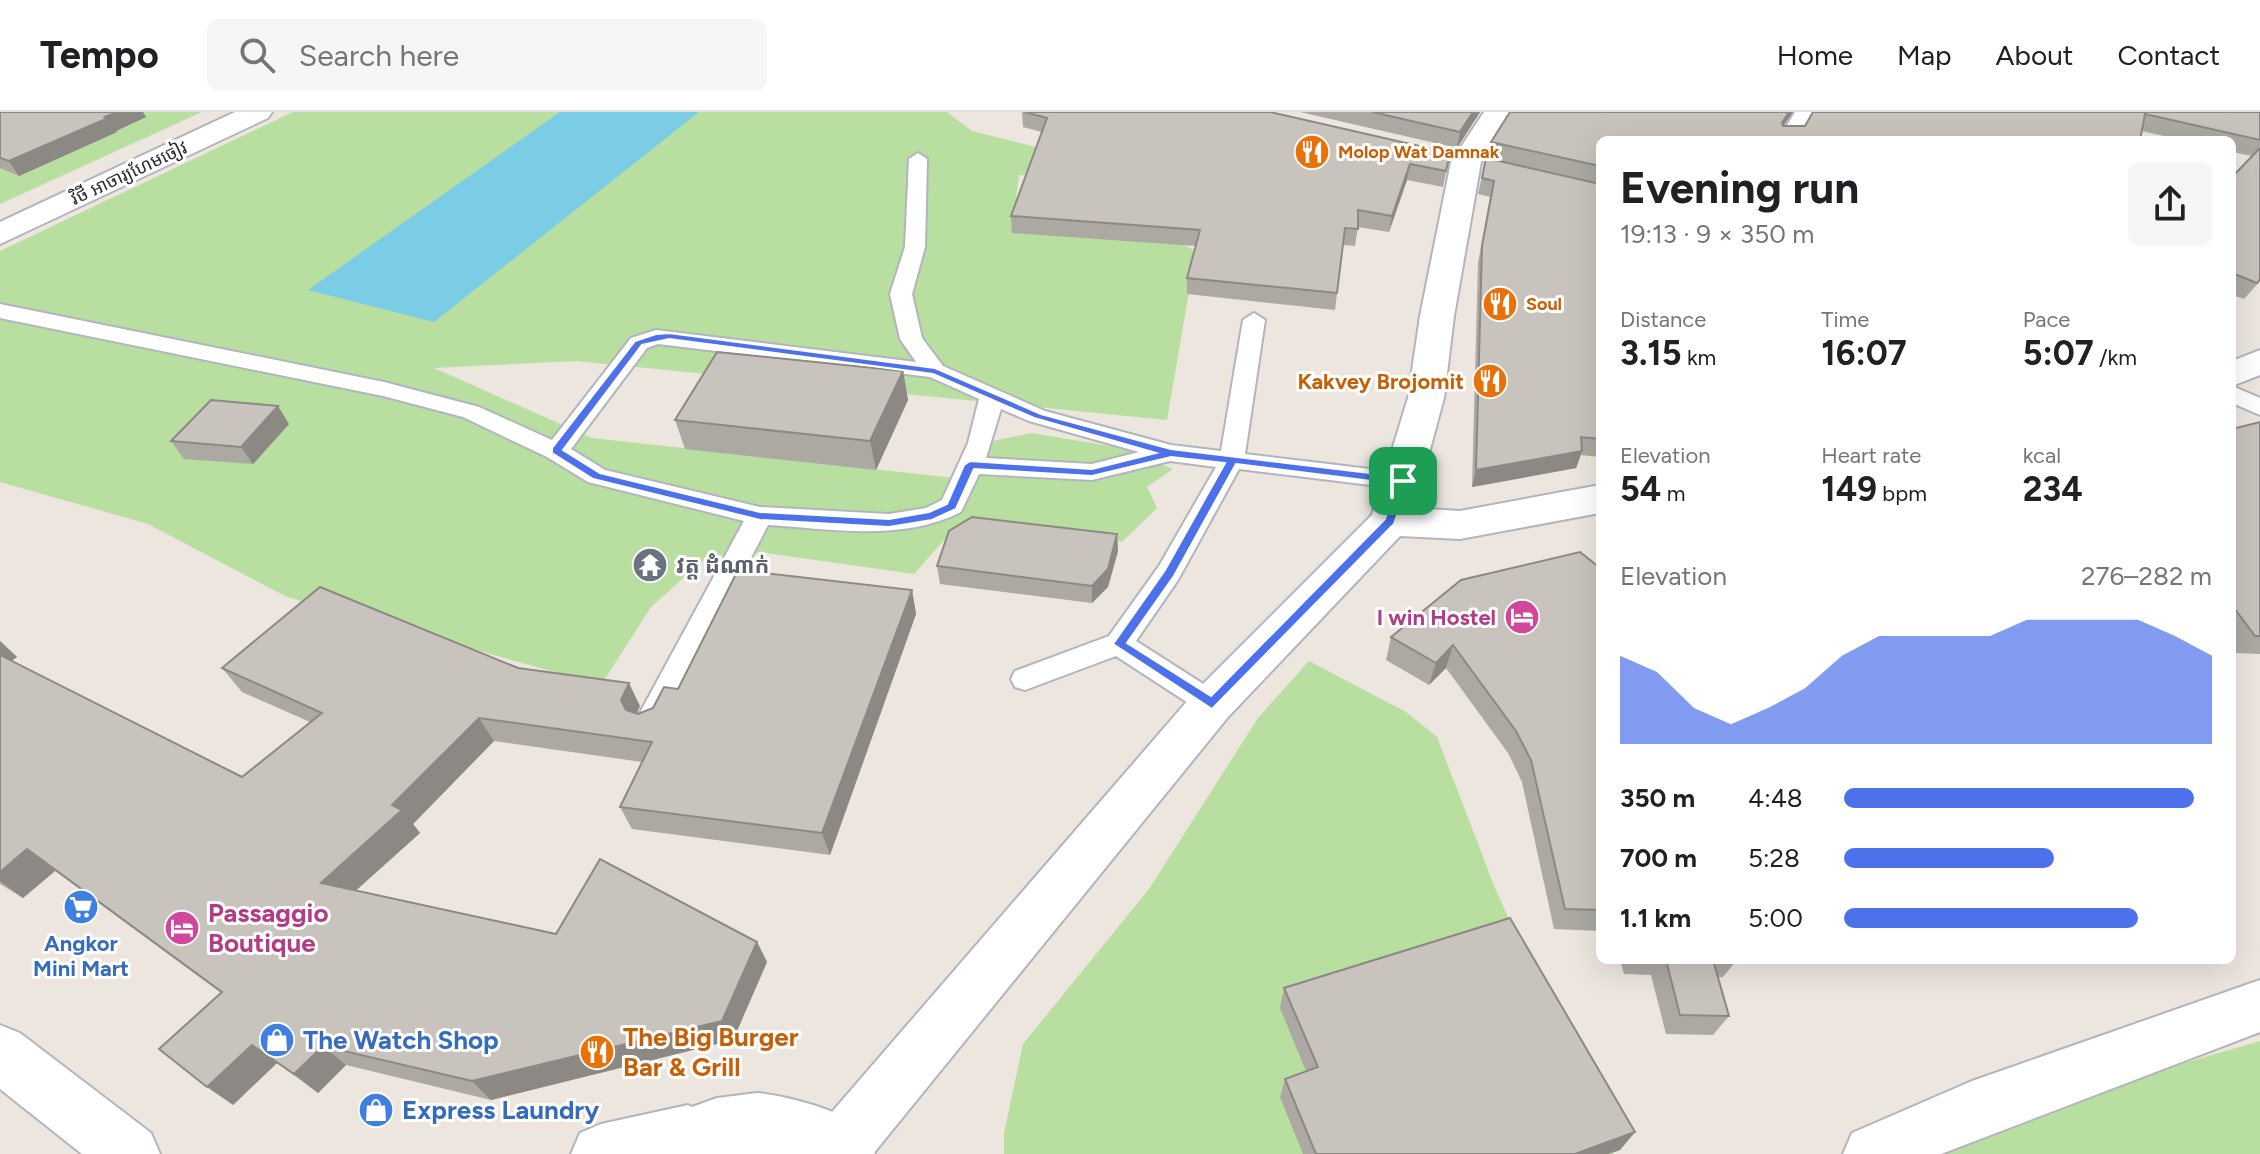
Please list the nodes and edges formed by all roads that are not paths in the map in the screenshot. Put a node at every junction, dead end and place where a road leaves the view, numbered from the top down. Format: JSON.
{"nodes":[{"id":1,"x":258,"y":112,"type":"edge"},
{"id":2,"x":1498,"y":112,"type":"edge"},
{"id":3,"x":1804,"y":112,"type":"edge"},
{"id":4,"x":1789,"y":136,"type":"edge"},
{"id":5,"x":918,"y":159,"type":"dead end"},
{"id":6,"x":0,"y":234,"type":"edge"},
{"id":7,"x":0,"y":311,"type":"edge"},
{"id":8,"x":1254,"y":320,"type":"dead end"},
{"id":9,"x":2260,"y":361,"type":"edge"},
{"id":10,"x":935,"y":371,"type":"junction"},
{"id":11,"x":2236,"y":373,"type":"edge"},
{"id":12,"x":2236,"y":395,"type":"edge"},
{"id":13,"x":992,"y":396,"type":"junction"},
{"id":14,"x":2260,"y":408,"type":"edge"},
{"id":15,"x":556,"y":451,"type":"junction"},
{"id":16,"x":1171,"y":453,"type":"junction"},
{"id":17,"x":1232,"y":460,"type":"junction"},
{"id":18,"x":970,"y":465,"type":"junction"},
{"id":19,"x":1596,"y":500,"type":"edge"},
{"id":20,"x":1397,"y":501,"type":"junction"},
{"id":21,"x":760,"y":516,"type":"junction"},
{"id":22,"x":1119,"y":644,"type":"junction"},
{"id":23,"x":1025,"y":679,"type":"dead end"},
{"id":24,"x":1212,"y":704,"type":"junction"},
{"id":25,"x":650,"y":722,"type":"edge"},
{"id":26,"x":2260,"y":1006,"type":"edge"},
{"id":27,"x":0,"y":1053,"type":"edge"},
{"id":28,"x":676,"y":1144,"type":"edge"},
{"id":29,"x":842,"y":1151,"type":"edge"},
{"id":30,"x":130,"y":1154,"type":"edge"},
{"id":31,"x":601,"y":1154,"type":"edge"},
{"id":32,"x":1873,"y":1154,"type":"edge"}],
"edges":[{"from":1,"to":6,"type":"street","name":"វិថី អាចារ្យហែមចៀវ"},
{"from":2,"to":20,"type":"street"},
{"from":3,"to":4,"type":"lane"},
{"from":5,"to":10,"type":"lane"},
{"from":7,"to":15,"type":"lane"},
{"from":8,"to":17,"type":"lane"},
{"from":9,"to":11,"type":"street"},
{"from":10,"to":13,"type":"lane"},
{"from":10,"to":15,"type":"lane"},
{"from":12,"to":14,"type":"lane"},
{"from":13,"to":16,"type":"lane"},
{"from":13,"to":18,"type":"lane"},
{"from":15,"to":21,"type":"lane"},
{"from":16,"to":17,"type":"lane"},
{"from":16,"to":18,"type":"lane"},
{"from":17,"to":20,"type":"lane"},
{"from":17,"to":22,"type":"lane"},
{"from":18,"to":21,"type":"lane"},
{"from":19,"to":20,"type":"street"},
{"from":20,"to":24,"type":"street"},
{"from":21,"to":25,"type":"lane"},
{"from":22,"to":23,"type":"lane"},
{"from":22,"to":24,"type":"lane"},
{"from":24,"to":29,"type":"street"},
{"from":26,"to":32,"type":"street"},
{"from":27,"to":30,"type":"street"},
{"from":28,"to":29,"type":"street"},
{"from":28,"to":31,"type":"street"}]}
